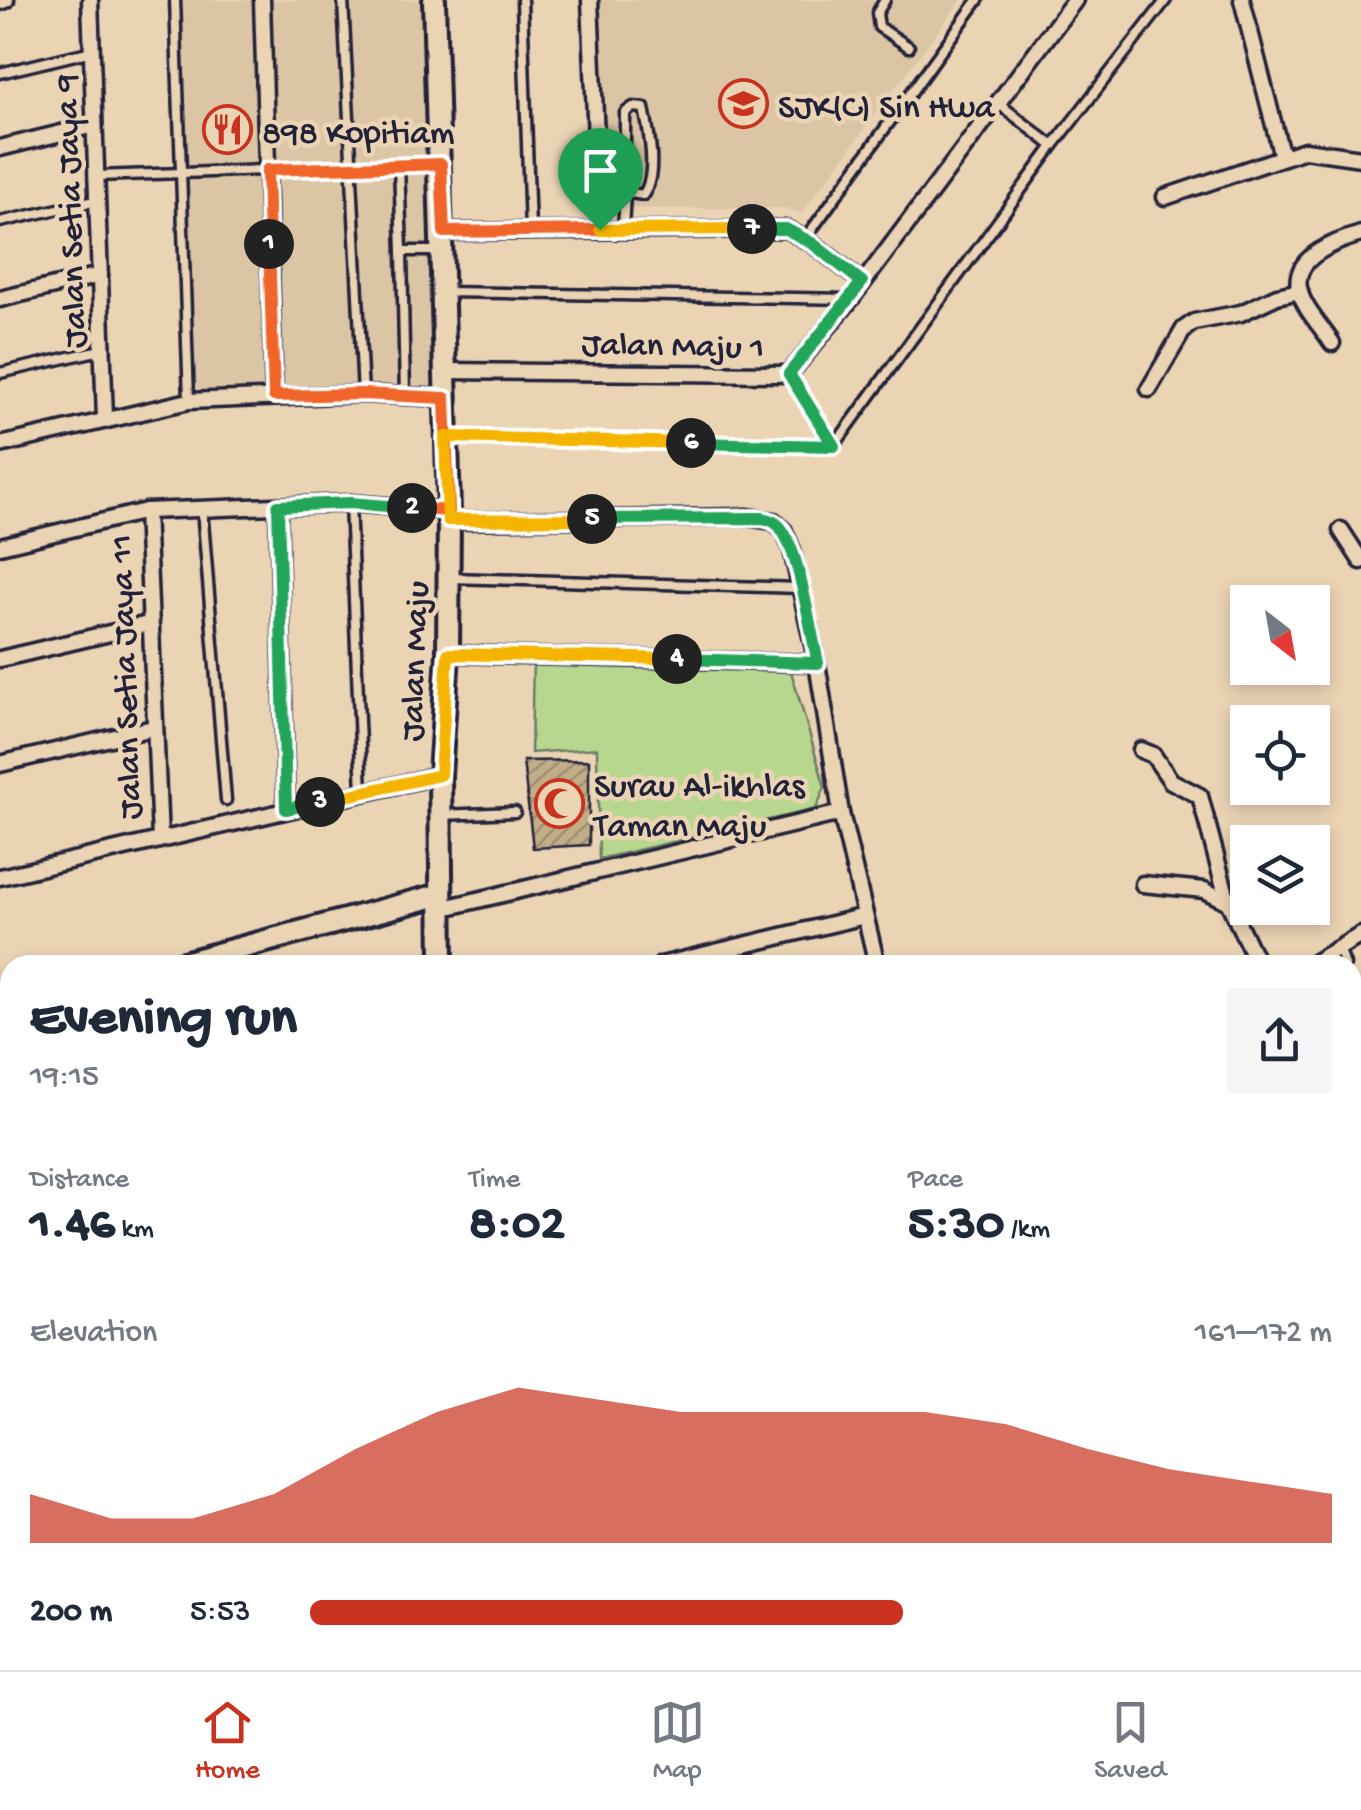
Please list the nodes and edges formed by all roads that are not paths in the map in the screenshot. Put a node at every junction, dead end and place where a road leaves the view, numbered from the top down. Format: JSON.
{"nodes":[{"id":1,"x":90,"y":0,"type":"edge"},
{"id":2,"x":175,"y":0,"type":"edge"},
{"id":3,"x":262,"y":0,"type":"edge"},
{"id":4,"x":343,"y":0,"type":"edge"},
{"id":5,"x":434,"y":0,"type":"edge"},
{"id":6,"x":522,"y":0,"type":"edge"},
{"id":7,"x":590,"y":0,"type":"edge"},
{"id":8,"x":885,"y":0,"type":"edge"},
{"id":9,"x":978,"y":0,"type":"edge"},
{"id":10,"x":1075,"y":0,"type":"edge"},
{"id":11,"x":1166,"y":0,"type":"edge"},
{"id":12,"x":1242,"y":0,"type":"edge"},
{"id":13,"x":909,"y":47,"type":"dead end"},
{"id":14,"x":92,"y":51,"type":"junction"},
{"id":15,"x":0,"y":73,"type":"edge"},
{"id":16,"x":998,"y":103,"type":"junction"},
{"id":17,"x":94,"y":125,"type":"junction"},
{"id":18,"x":1053,"y":146,"type":"junction"},
{"id":19,"x":0,"y":148,"type":"edge"},
{"id":20,"x":1282,"y":157,"type":"junction"},
{"id":21,"x":1361,"y":158,"type":"edge"},
{"id":22,"x":441,"y":164,"type":"junction"},
{"id":23,"x":399,"y":165,"type":"junction"},
{"id":24,"x":351,"y":166,"type":"junction"},
{"id":25,"x":267,"y":170,"type":"junction"},
{"id":26,"x":181,"y":173,"type":"junction"},
{"id":27,"x":97,"y":176,"type":"junction"},
{"id":28,"x":626,"y":192,"type":"junction"},
{"id":29,"x":1165,"y":197,"type":"dead end"},
{"id":30,"x":99,"y":200,"type":"junction"},
{"id":31,"x":0,"y":222,"type":"edge"},
{"id":32,"x":600,"y":230,"type":"junction"},
{"id":33,"x":623,"y":230,"type":"junction"},
{"id":34,"x":530,"y":231,"type":"junction"},
{"id":35,"x":1361,"y":234,"type":"edge"},
{"id":36,"x":805,"y":239,"type":"junction"},
{"id":37,"x":444,"y":242,"type":"junction"},
{"id":38,"x":402,"y":251,"type":"junction"},
{"id":39,"x":100,"y":275,"type":"junction"},
{"id":40,"x":862,"y":282,"type":"junction"},
{"id":41,"x":1300,"y":291,"type":"junction"},
{"id":42,"x":443,"y":292,"type":"junction"},
{"id":43,"x":0,"y":298,"type":"edge"},
{"id":44,"x":851,"y":299,"type":"junction"},
{"id":45,"x":1332,"y":343,"type":"dead end"},
{"id":46,"x":105,"y":349,"type":"junction"},
{"id":47,"x":445,"y":370,"type":"junction"},
{"id":48,"x":0,"y":374,"type":"edge"},
{"id":49,"x":789,"y":374,"type":"junction"},
{"id":50,"x":1150,"y":389,"type":"dead end"},
{"id":51,"x":363,"y":394,"type":"junction"},
{"id":52,"x":274,"y":396,"type":"junction"},
{"id":53,"x":406,"y":396,"type":"junction"},
{"id":54,"x":445,"y":398,"type":"junction"},
{"id":55,"x":189,"y":401,"type":"junction"},
{"id":56,"x":105,"y":419,"type":"junction"},
{"id":57,"x":445,"y":437,"type":"junction"},
{"id":58,"x":0,"y":445,"type":"edge"},
{"id":59,"x":834,"y":446,"type":"junction"},
{"id":60,"x":350,"y":503,"type":"junction"},
{"id":61,"x":278,"y":506,"type":"junction"},
{"id":62,"x":202,"y":509,"type":"junction"},
{"id":63,"x":146,"y":511,"type":"junction"},
{"id":64,"x":449,"y":516,"type":"junction"},
{"id":65,"x":1342,"y":530,"type":"dead end"},
{"id":66,"x":0,"y":546,"type":"edge"},
{"id":67,"x":1361,"y":561,"type":"edge"},
{"id":68,"x":447,"y":578,"type":"junction"},
{"id":69,"x":800,"y":588,"type":"junction"},
{"id":70,"x":148,"y":624,"type":"junction"},
{"id":71,"x":448,"y":654,"type":"junction"},
{"id":72,"x":0,"y":659,"type":"edge"},
{"id":73,"x":818,"y":663,"type":"junction"},
{"id":74,"x":153,"y":728,"type":"junction"},
{"id":75,"x":1141,"y":750,"type":"dead end"},
{"id":76,"x":0,"y":764,"type":"edge"},
{"id":77,"x":440,"y":775,"type":"junction"},
{"id":78,"x":362,"y":793,"type":"junction"},
{"id":79,"x":226,"y":800,"type":"dead end"},
{"id":80,"x":286,"y":809,"type":"junction"},
{"id":81,"x":514,"y":812,"type":"dead end"},
{"id":82,"x":841,"y":813,"type":"junction"},
{"id":83,"x":440,"y":815,"type":"junction"},
{"id":84,"x":160,"y":840,"type":"junction"},
{"id":85,"x":0,"y":877,"type":"edge"},
{"id":86,"x":1143,"y":884,"type":"dead end"},
{"id":87,"x":440,"y":902,"type":"junction"},
{"id":88,"x":1228,"y":902,"type":"junction"},
{"id":89,"x":866,"y":916,"type":"junction"},
{"id":90,"x":1361,"y":935,"type":"edge"},
{"id":91,"x":1339,"y":949,"type":"junction"},
{"id":92,"x":219,"y":955,"type":"edge"},
{"id":93,"x":442,"y":955,"type":"edge"},
{"id":94,"x":704,"y":955,"type":"edge"},
{"id":95,"x":875,"y":955,"type":"edge"},
{"id":96,"x":1253,"y":955,"type":"edge"},
{"id":97,"x":1328,"y":955,"type":"edge"},
{"id":98,"x":1341,"y":955,"type":"edge"}],
"edges":[{"from":1,"to":14,"type":"street","name":"Jalan Setia Jaya 9"},
{"from":2,"to":26,"type":"lane"},
{"from":3,"to":25,"type":"street"},
{"from":4,"to":24,"type":"lane"},
{"from":5,"to":22,"type":"street","name":"Jalan Maju"},
{"from":6,"to":34,"type":"lane"},
{"from":7,"to":32,"type":"street"},
{"from":8,"to":13,"type":"lane"},
{"from":9,"to":36,"type":"lane"},
{"from":10,"to":16,"type":"street","name":"Jalan Maju 1"},
{"from":11,"to":18,"type":"lane"},
{"from":12,"to":20,"type":"street"},
{"from":14,"to":15,"type":"lane"},
{"from":14,"to":17,"type":"street","name":"Jalan Setia Jaya 9"},
{"from":16,"to":18,"type":"lane"},
{"from":16,"to":40,"type":"street","name":"Jalan Maju 1"},
{"from":17,"to":19,"type":"street"},
{"from":17,"to":27,"type":"street","name":"Jalan Setia Jaya 9"},
{"from":18,"to":59,"type":"lane"},
{"from":20,"to":21,"type":"street"},
{"from":20,"to":29,"type":"street"},
{"from":22,"to":23,"type":"lane"},
{"from":22,"to":37,"type":"street","name":"Jalan Maju"},
{"from":23,"to":24,"type":"lane"},
{"from":23,"to":38,"type":"lane"},
{"from":24,"to":25,"type":"lane"},
{"from":24,"to":51,"type":"lane"},
{"from":25,"to":26,"type":"lane"},
{"from":25,"to":52,"type":"street"},
{"from":26,"to":27,"type":"lane"},
{"from":26,"to":55,"type":"lane"},
{"from":27,"to":30,"type":"street","name":"Jalan Setia Jaya 9"},
{"from":28,"to":28,"type":"lane"},
{"from":28,"to":33,"type":"lane"},
{"from":30,"to":31,"type":"lane"},
{"from":30,"to":39,"type":"street","name":"Jalan Setia Jaya 9"},
{"from":32,"to":33,"type":"street"},
{"from":32,"to":34,"type":"street"},
{"from":33,"to":36,"type":"street"},
{"from":34,"to":37,"type":"street"},
{"from":35,"to":41,"type":"street"},
{"from":36,"to":40,"type":"street"},
{"from":37,"to":38,"type":"lane"},
{"from":37,"to":42,"type":"street","name":"Jalan Maju"},
{"from":38,"to":53,"type":"lane"},
{"from":39,"to":43,"type":"street"},
{"from":39,"to":46,"type":"street","name":"Jalan Setia Jaya 9"},
{"from":40,"to":44,"type":"street","name":"Jalan Maju 1"},
{"from":41,"to":45,"type":"street"},
{"from":41,"to":50,"type":"street"},
{"from":42,"to":44,"type":"lane"},
{"from":42,"to":47,"type":"street","name":"Jalan Maju"},
{"from":44,"to":49,"type":"street","name":"Jalan Maju 1"},
{"from":46,"to":48,"type":"lane"},
{"from":46,"to":56,"type":"street","name":"Jalan Setia Jaya 9"},
{"from":47,"to":49,"type":"street","name":"Jalan Maju 1"},
{"from":47,"to":54,"type":"street","name":"Jalan Maju"},
{"from":49,"to":59,"type":"lane"},
{"from":51,"to":52,"type":"street"},
{"from":51,"to":53,"type":"street"},
{"from":52,"to":55,"type":"street"},
{"from":53,"to":54,"type":"street"},
{"from":54,"to":57,"type":"street","name":"Jalan Maju"},
{"from":55,"to":56,"type":"street"},
{"from":56,"to":58,"type":"street"},
{"from":57,"to":59,"type":"lane"},
{"from":57,"to":64,"type":"street","name":"Jalan Maju"},
{"from":60,"to":61,"type":"street"},
{"from":60,"to":64,"type":"street"},
{"from":60,"to":78,"type":"lane"},
{"from":61,"to":62,"type":"street"},
{"from":61,"to":80,"type":"street"},
{"from":62,"to":63,"type":"street"},
{"from":62,"to":79,"type":"lane"},
{"from":63,"to":66,"type":"street"},
{"from":63,"to":70,"type":"street","name":"Jalan Setia Jaya 11"},
{"from":64,"to":68,"type":"street","name":"Jalan Maju"},
{"from":64,"to":69,"type":"street"},
{"from":65,"to":67,"type":"street"},
{"from":68,"to":69,"type":"lane"},
{"from":68,"to":71,"type":"street","name":"Jalan Maju"},
{"from":69,"to":73,"type":"street"},
{"from":70,"to":72,"type":"street"},
{"from":70,"to":74,"type":"street","name":"Jalan Setia Jaya 11"},
{"from":71,"to":73,"type":"street"},
{"from":71,"to":77,"type":"street","name":"Jalan Maju"},
{"from":73,"to":82,"type":"street"},
{"from":74,"to":76,"type":"street"},
{"from":74,"to":84,"type":"street","name":"Jalan Setia Jaya 11"},
{"from":75,"to":88,"type":"street"},
{"from":77,"to":78,"type":"street"},
{"from":77,"to":83,"type":"street","name":"Jalan Maju"},
{"from":78,"to":80,"type":"street"},
{"from":80,"to":84,"type":"street"},
{"from":81,"to":83,"type":"lane"},
{"from":82,"to":87,"type":"street"},
{"from":82,"to":89,"type":"street"},
{"from":83,"to":87,"type":"street","name":"Jalan Maju"},
{"from":84,"to":85,"type":"street"},
{"from":86,"to":88,"type":"street"},
{"from":87,"to":92,"type":"street"},
{"from":87,"to":93,"type":"street","name":"Jalan Maju"},
{"from":88,"to":96,"type":"street"},
{"from":89,"to":94,"type":"street"},
{"from":89,"to":95,"type":"street"},
{"from":90,"to":91,"type":"street"},
{"from":91,"to":97,"type":"street"},
{"from":91,"to":98,"type":"lane"}]}
